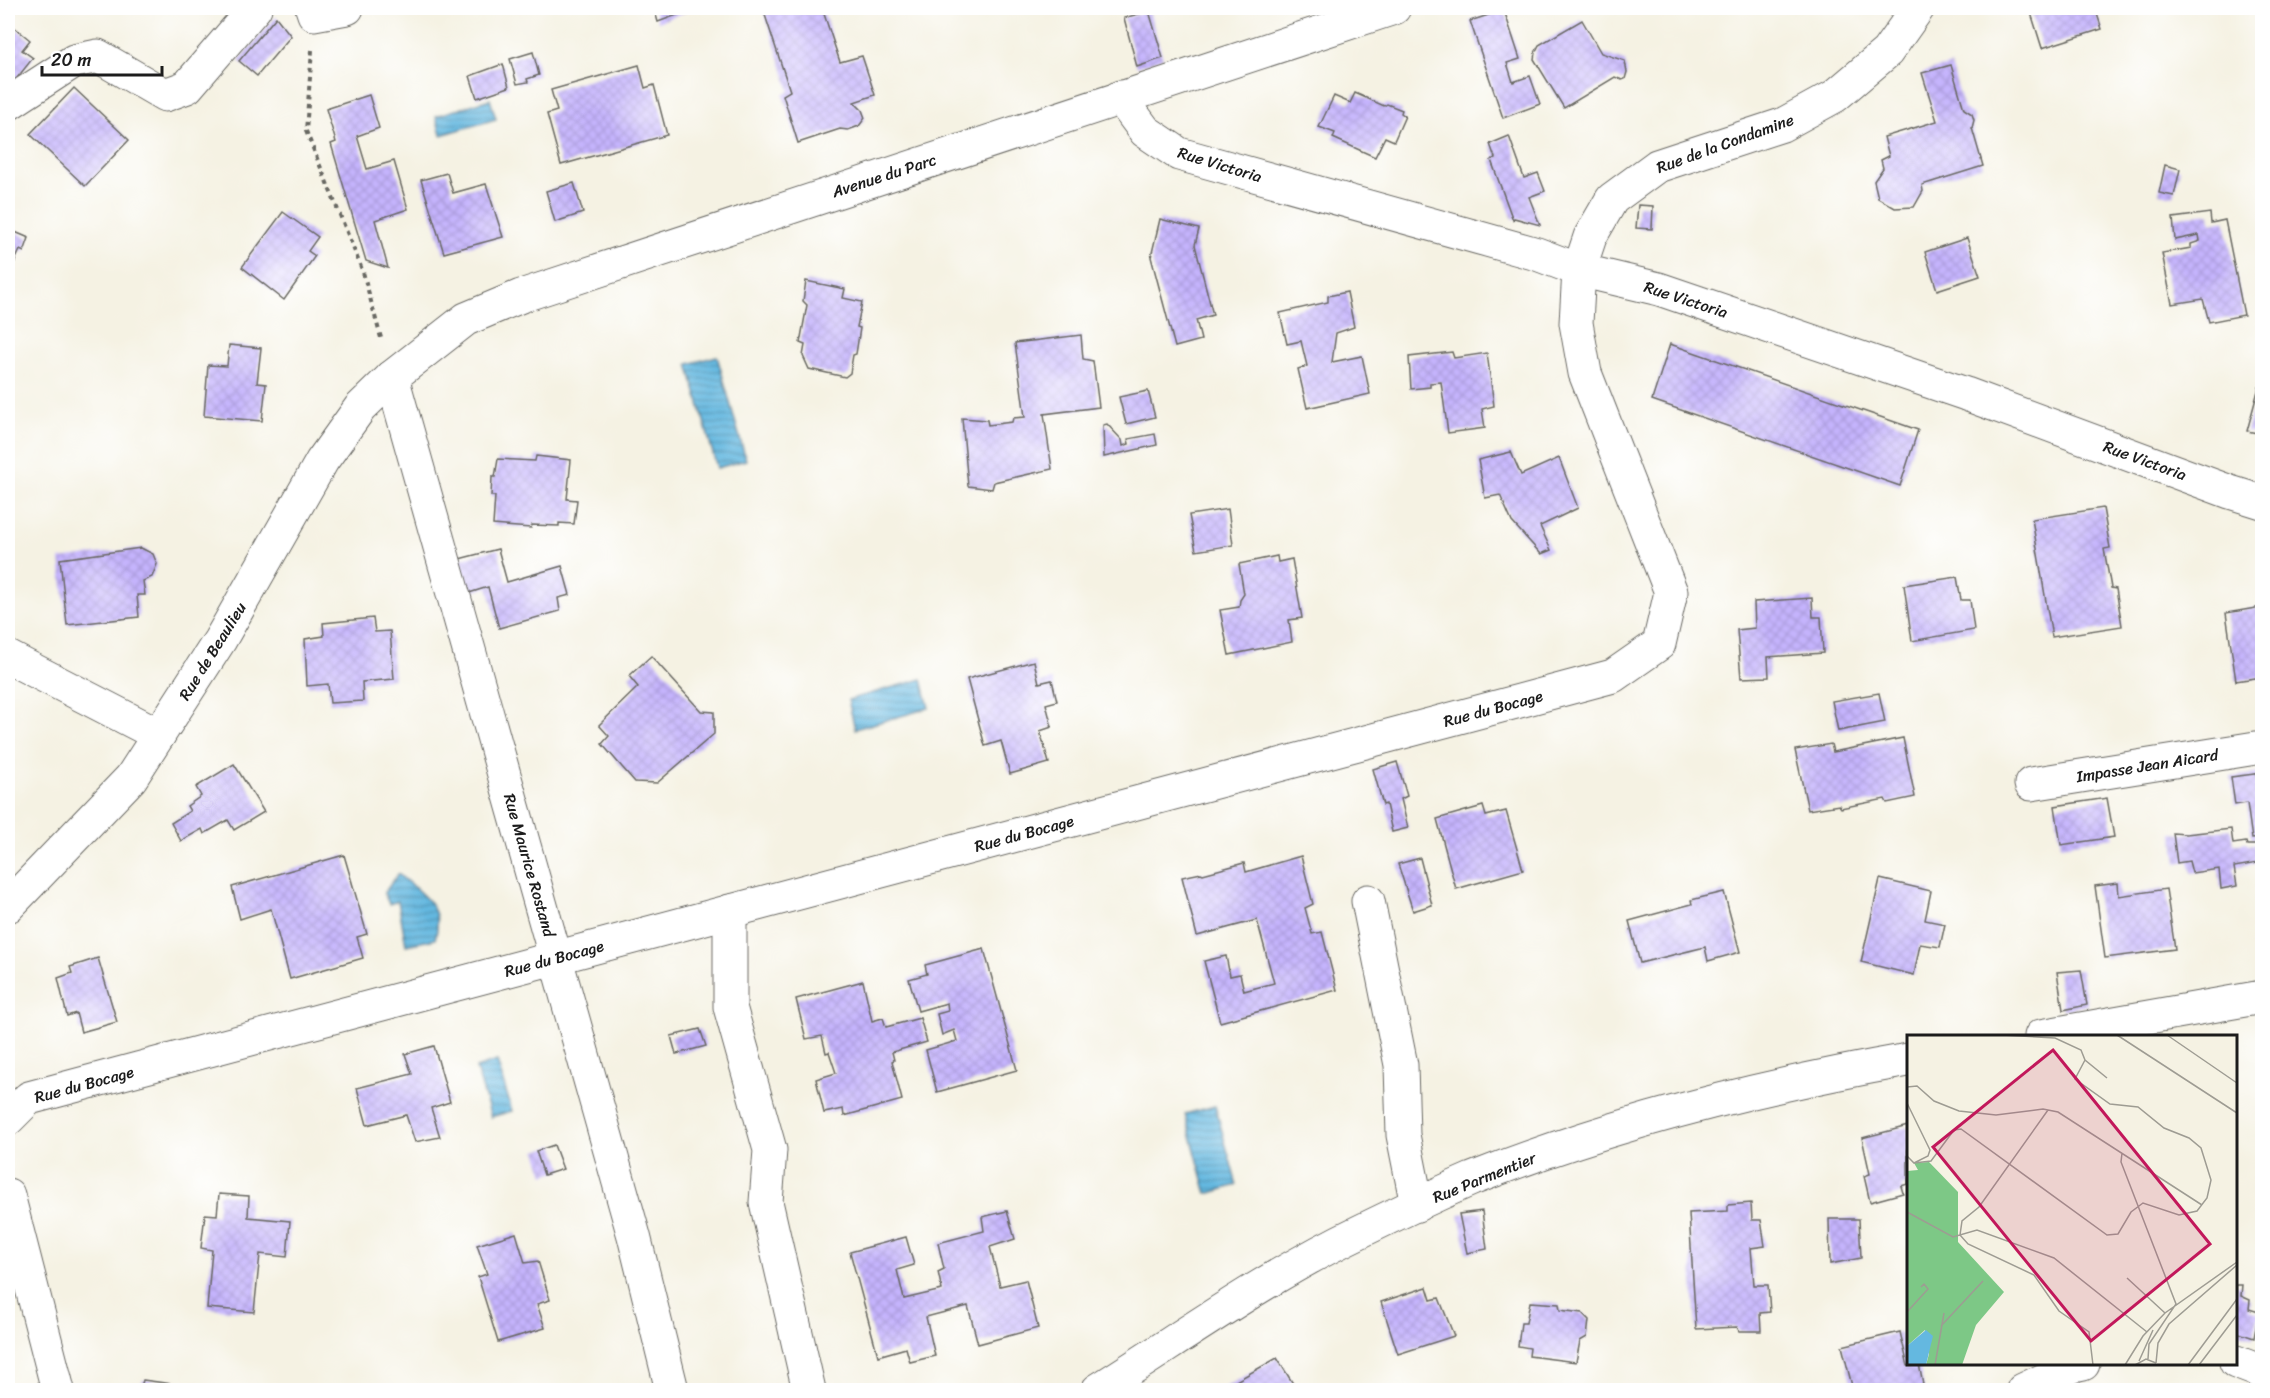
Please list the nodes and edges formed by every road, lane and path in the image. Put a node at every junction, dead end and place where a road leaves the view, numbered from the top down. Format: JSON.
{"nodes":[{"id":1,"x":255,"y":8,"type":"edge"},
{"id":2,"x":347,"y":8,"type":"edge"},
{"id":3,"x":1394,"y":8,"type":"edge"},
{"id":4,"x":1918,"y":8,"type":"edge"},
{"id":5,"x":313,"y":11,"type":"edge"},
{"id":6,"x":1120,"y":97,"type":"junction"},
{"id":7,"x":8,"y":104,"type":"edge"},
{"id":8,"x":1579,"y":270,"type":"junction"},
{"id":9,"x":392,"y":377,"type":"junction"},
{"id":10,"x":2262,"y":502,"type":"edge"},
{"id":11,"x":8,"y":657,"type":"edge"},
{"id":12,"x":159,"y":735,"type":"junction"},
{"id":13,"x":2262,"y":747,"type":"edge"},
{"id":14,"x":2031,"y":784,"type":"dead end"},
{"id":15,"x":1368,"y":902,"type":"dead end"},
{"id":16,"x":8,"y":906,"type":"edge"},
{"id":17,"x":730,"y":911,"type":"junction"},
{"id":18,"x":557,"y":957,"type":"junction"},
{"id":19,"x":2262,"y":997,"type":"edge"},
{"id":20,"x":2047,"y":1035,"type":"edge"},
{"id":21,"x":1907,"y":1060,"type":"edge"},
{"id":22,"x":8,"y":1119,"type":"edge"},
{"id":23,"x":8,"y":1195,"type":"edge"},
{"id":24,"x":1417,"y":1205,"type":"junction"},
{"id":25,"x":2237,"y":1363,"type":"edge"},
{"id":26,"x":2078,"y":1365,"type":"edge"},
{"id":27,"x":2262,"y":1372,"type":"edge"},
{"id":28,"x":58,"y":1390,"type":"edge"},
{"id":29,"x":672,"y":1390,"type":"edge"},
{"id":30,"x":809,"y":1390,"type":"edge"},
{"id":31,"x":1098,"y":1390,"type":"edge"},
{"id":32,"x":2023,"y":1390,"type":"edge"}],
"edges":[{"from":1,"to":7,"type":"street"},
{"from":2,"to":5,"type":"street"},
{"from":3,"to":6,"type":"street","name":"Avenue du Parc"},
{"from":4,"to":8,"type":"street","name":"Rue de la Condamine"},
{"from":5,"to":9,"type":"path"},
{"from":6,"to":8,"type":"street","name":"Rue Victoria"},
{"from":6,"to":9,"type":"street","name":"Avenue du Parc"},
{"from":8,"to":10,"type":"street","name":"Rue Victoria"},
{"from":8,"to":17,"type":"street","name":"Rue du Bocage"},
{"from":9,"to":12,"type":"street","name":"Rue de Beaulieu"},
{"from":9,"to":18,"type":"street","name":"Rue Maurice Rostand"},
{"from":11,"to":12,"type":"street"},
{"from":12,"to":16,"type":"street","name":"Rue de Beaulieu"},
{"from":13,"to":14,"type":"street","name":"Impasse Jean Aicard"},
{"from":15,"to":24,"type":"street"},
{"from":17,"to":18,"type":"street","name":"Rue du Bocage"},
{"from":17,"to":30,"type":"street"},
{"from":18,"to":22,"type":"street","name":"Rue du Bocage"},
{"from":18,"to":29,"type":"street","name":"Rue Maurice Rostand"},
{"from":19,"to":20,"type":"street"},
{"from":21,"to":24,"type":"street","name":"Rue Parmentier"},
{"from":23,"to":28,"type":"street"},
{"from":24,"to":31,"type":"street","name":"Rue Parmentier"},
{"from":25,"to":27,"type":"street"},
{"from":26,"to":32,"type":"street"}]}
